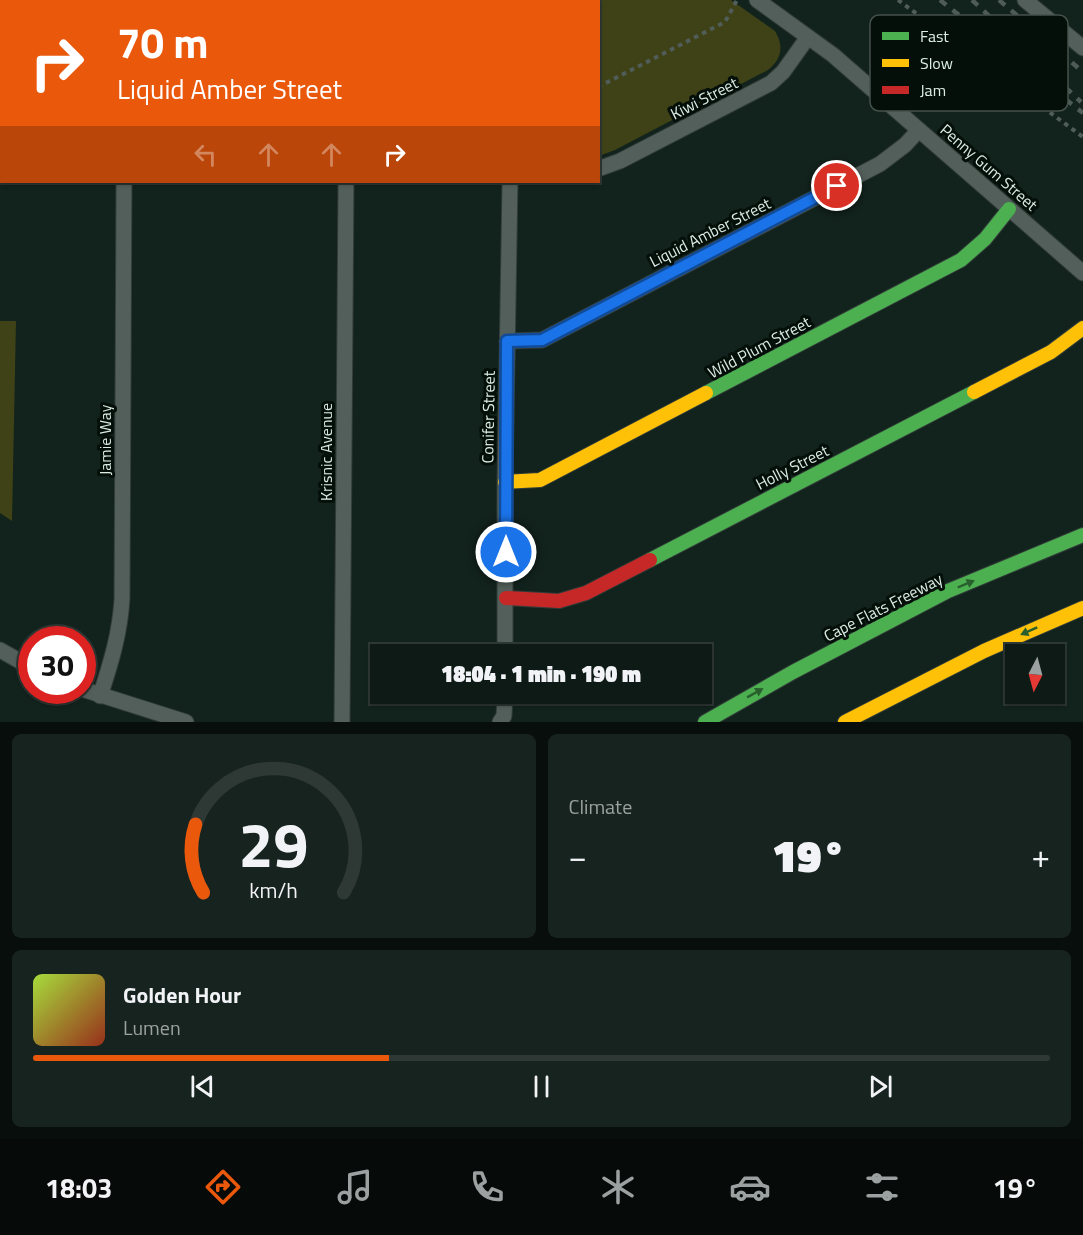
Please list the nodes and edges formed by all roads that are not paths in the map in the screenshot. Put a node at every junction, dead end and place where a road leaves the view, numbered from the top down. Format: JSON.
{"nodes":[{"id":1,"x":757,"y":0,"type":"edge"},
{"id":2,"x":1025,"y":0,"type":"edge"},
{"id":3,"x":1043,"y":15,"type":"edge"},
{"id":4,"x":1068,"y":36,"type":"edge"},
{"id":5,"x":808,"y":37,"type":"junction"},
{"id":6,"x":1083,"y":48,"type":"edge"},
{"id":7,"x":870,"y":87,"type":"edge"},
{"id":8,"x":897,"y":111,"type":"edge"},
{"id":9,"x":919,"y":130,"type":"junction"},
{"id":10,"x":600,"y":168,"type":"edge"},
{"id":11,"x":124,"y":183,"type":"edge"},
{"id":12,"x":346,"y":183,"type":"edge"},
{"id":13,"x":510,"y":183,"type":"edge"},
{"id":14,"x":1010,"y":209,"type":"junction"},
{"id":15,"x":1083,"y":273,"type":"edge"},
{"id":16,"x":1083,"y":328,"type":"edge"},
{"id":17,"x":507,"y":341,"type":"junction"},
{"id":18,"x":505,"y":482,"type":"junction"},
{"id":19,"x":1083,"y":535,"type":"edge"},
{"id":20,"x":506,"y":598,"type":"junction"},
{"id":21,"x":1083,"y":608,"type":"edge"},
{"id":22,"x":505,"y":644,"type":"edge"},
{"id":23,"x":0,"y":650,"type":"edge"},
{"id":24,"x":18,"y":660,"type":"edge"},
{"id":25,"x":96,"y":695,"type":"edge"},
{"id":26,"x":100,"y":696,"type":"junction"},
{"id":27,"x":505,"y":704,"type":"edge"},
{"id":28,"x":186,"y":722,"type":"edge"},
{"id":29,"x":342,"y":722,"type":"edge"},
{"id":30,"x":500,"y":722,"type":"edge"},
{"id":31,"x":705,"y":722,"type":"edge"},
{"id":32,"x":845,"y":722,"type":"edge"}],
"edges":[{"from":1,"to":5,"type":"street","name":"Penny Gum Street"},
{"from":2,"to":3,"type":"street"},
{"from":4,"to":6,"type":"street"},
{"from":5,"to":7,"type":"street","name":"Penny Gum Street"},
{"from":5,"to":10,"type":"street","name":"Kiwi Street"},
{"from":8,"to":9,"type":"street","name":"Penny Gum Street"},
{"from":9,"to":14,"type":"street","name":"Penny Gum Street"},
{"from":9,"to":17,"type":"street","name":"Liquid Amber Street"},
{"from":11,"to":26,"type":"street","name":"Jamie Way"},
{"from":12,"to":29,"type":"street","name":"Krisnic Avenue"},
{"from":13,"to":17,"type":"street","name":"Conifer Street"},
{"from":14,"to":15,"type":"street","name":"Penny Gum Street"},
{"from":14,"to":18,"type":"main road","name":"Wild Plum Street"},
{"from":16,"to":20,"type":"main road","name":"Holly Street"},
{"from":17,"to":18,"type":"street","name":"Conifer Street"},
{"from":18,"to":20,"type":"street","name":"Conifer Street"},
{"from":31,"to":19,"type":"main road","name":"Cape Flats Freeway","one_way":true},
{"from":20,"to":22,"type":"street","name":"Conifer Street"},
{"from":21,"to":32,"type":"main road","one_way":true},
{"from":23,"to":24,"type":"street"},
{"from":25,"to":26,"type":"street"},
{"from":26,"to":28,"type":"street"},
{"from":27,"to":30,"type":"street"}]}
